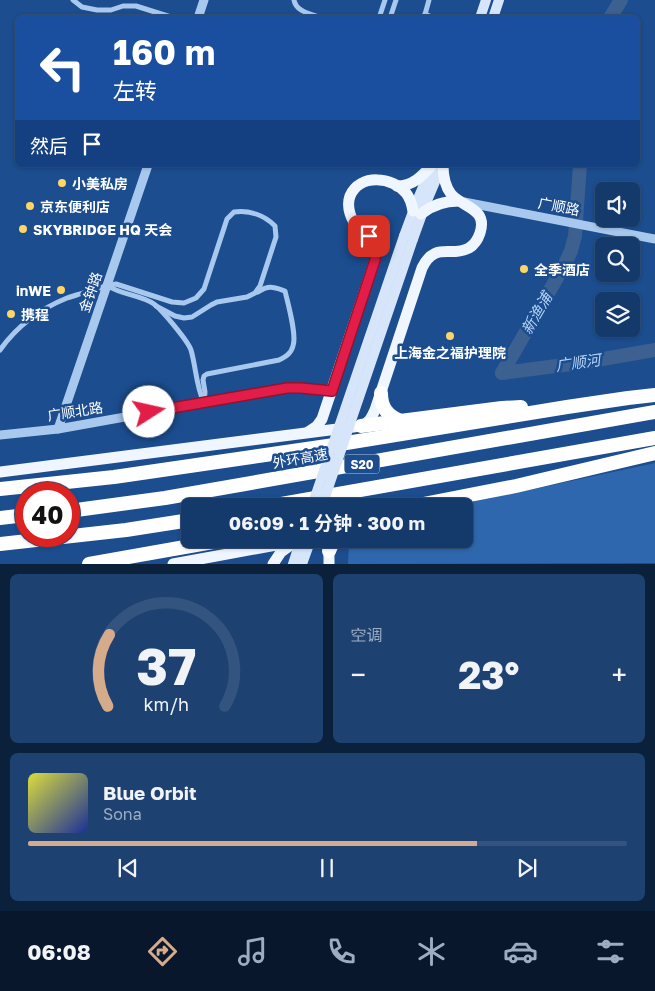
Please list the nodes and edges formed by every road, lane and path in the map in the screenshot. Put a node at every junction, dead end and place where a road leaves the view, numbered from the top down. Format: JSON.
{"nodes":[{"id":1,"x":73,"y":0,"type":"edge"},
{"id":2,"x":204,"y":0,"type":"edge"},
{"id":3,"x":294,"y":0,"type":"edge"},
{"id":4,"x":385,"y":0,"type":"edge"},
{"id":5,"x":396,"y":0,"type":"edge"},
{"id":6,"x":429,"y":0,"type":"edge"},
{"id":7,"x":486,"y":0,"type":"edge"},
{"id":8,"x":499,"y":0,"type":"edge"},
{"id":9,"x":164,"y":15,"type":"edge"},
{"id":10,"x":199,"y":15,"type":"edge"},
{"id":11,"x":313,"y":15,"type":"edge"},
{"id":12,"x":380,"y":15,"type":"edge"},
{"id":13,"x":391,"y":15,"type":"edge"},
{"id":14,"x":424,"y":15,"type":"edge"},
{"id":15,"x":481,"y":15,"type":"edge"},
{"id":16,"x":494,"y":15,"type":"edge"},
{"id":17,"x":147,"y":167,"type":"edge"},
{"id":18,"x":430,"y":167,"type":"edge"},
{"id":19,"x":431,"y":167,"type":"edge"},
{"id":20,"x":442,"y":167,"type":"edge"},
{"id":21,"x":443,"y":167,"type":"edge"},
{"id":22,"x":397,"y":186,"type":"junction"},
{"id":23,"x":459,"y":200,"type":"junction"},
{"id":24,"x":417,"y":213,"type":"junction"},
{"id":25,"x":408,"y":238,"type":"junction"},
{"id":26,"x":655,"y":239,"type":"edge"},
{"id":27,"x":107,"y":285,"type":"junction"},
{"id":28,"x":255,"y":293,"type":"junction"},
{"id":29,"x":156,"y":306,"type":"junction"},
{"id":30,"x":0,"y":350,"type":"edge"},
{"id":31,"x":332,"y":391,"type":"junction"},
{"id":32,"x":381,"y":393,"type":"junction"},
{"id":33,"x":655,"y":395,"type":"edge"},
{"id":34,"x":204,"y":403,"type":"junction"},
{"id":35,"x":567,"y":407,"type":"junction"},
{"id":36,"x":655,"y":412,"type":"edge"},
{"id":37,"x":322,"y":419,"type":"junction"},
{"id":38,"x":400,"y":421,"type":"junction"},
{"id":39,"x":361,"y":426,"type":"junction"},
{"id":40,"x":58,"y":429,"type":"junction"},
{"id":41,"x":328,"y":430,"type":"junction"},
{"id":42,"x":307,"y":433,"type":"junction"},
{"id":43,"x":0,"y":435,"type":"edge"},
{"id":44,"x":655,"y":438,"type":"edge"},
{"id":45,"x":655,"y":453,"type":"edge"},
{"id":46,"x":0,"y":472,"type":"edge"},
{"id":47,"x":0,"y":489,"type":"edge"},
{"id":48,"x":315,"y":498,"type":"edge"},
{"id":49,"x":315,"y":498,"type":"edge"},
{"id":50,"x":325,"y":498,"type":"edge"},
{"id":51,"x":456,"y":498,"type":"edge"},
{"id":52,"x":80,"y":510,"type":"edge"},
{"id":53,"x":15,"y":516,"type":"edge"},
{"id":54,"x":0,"y":518,"type":"edge"},
{"id":55,"x":181,"y":521,"type":"edge"},
{"id":56,"x":0,"y":544,"type":"edge"},
{"id":57,"x":181,"y":547,"type":"edge"},
{"id":58,"x":261,"y":548,"type":"edge"},
{"id":59,"x":285,"y":548,"type":"edge"},
{"id":60,"x":297,"y":548,"type":"edge"},
{"id":61,"x":307,"y":548,"type":"edge"},
{"id":62,"x":251,"y":550,"type":"junction"},
{"id":63,"x":89,"y":564,"type":"edge"},
{"id":64,"x":173,"y":564,"type":"edge"},
{"id":65,"x":271,"y":564,"type":"edge"},
{"id":66,"x":293,"y":564,"type":"edge"},
{"id":67,"x":302,"y":564,"type":"edge"}],
"edges":[{"from":1,"to":9,"type":"street"},
{"from":2,"to":10,"type":"street"},
{"from":3,"to":11,"type":"street"},
{"from":4,"to":12,"type":"street"},
{"from":5,"to":13,"type":"street"},
{"from":6,"to":14,"type":"street"},
{"from":7,"to":15,"type":"main road"},
{"from":8,"to":16,"type":"main road"},
{"from":17,"to":27,"type":"street","name":"金钟路"},
{"from":18,"to":22,"type":"main road"},
{"from":19,"to":24,"type":"main road"},
{"from":20,"to":24,"type":"main road"},
{"from":21,"to":23,"type":"main road"},
{"from":22,"to":24,"type":"main road"},
{"from":22,"to":31,"type":"main road"},
{"from":23,"to":24,"type":"main road"},
{"from":23,"to":26,"type":"street","name":"广顺路"},
{"from":23,"to":32,"type":"main road"},
{"from":24,"to":25,"type":"main road"},
{"from":25,"to":48,"type":"main road","bridge":true},
{"from":25,"to":50,"type":"main road","bridge":true},
{"from":27,"to":28,"type":"street"},
{"from":27,"to":29,"type":"street"},
{"from":27,"to":30,"type":"street"},
{"from":27,"to":40,"type":"street","name":"金钟路"},
{"from":28,"to":29,"type":"street"},
{"from":28,"to":34,"type":"street"},
{"from":29,"to":34,"type":"street"},
{"from":31,"to":34,"type":"street","name":"广顺北路"},
{"from":31,"to":37,"type":"main road"},
{"from":32,"to":38,"type":"highway"},
{"from":32,"to":39,"type":"main road"},
{"from":33,"to":35,"type":"highway"},
{"from":34,"to":40,"type":"street","name":"广顺北路"},
{"from":35,"to":38,"type":"highway"},
{"from":35,"to":47,"type":"highway"},
{"from":36,"to":52,"type":"highway","name":"外环高速","number":"S20"},
{"from":37,"to":41,"type":"main road"},
{"from":37,"to":42,"type":"main road"},
{"from":38,"to":39,"type":"highway"},
{"from":39,"to":41,"type":"main road"},
{"from":40,"to":43,"type":"street","name":"广顺北路"},
{"from":41,"to":42,"type":"main road"},
{"from":42,"to":46,"type":"main road"},
{"from":44,"to":49,"type":"highway","number":"S20"},
{"from":45,"to":51,"type":"highway"},
{"from":53,"to":54,"type":"highway"},
{"from":55,"to":56,"type":"highway"},
{"from":57,"to":63,"type":"highway"},
{"from":58,"to":62,"type":"main road"},
{"from":59,"to":65,"type":"main road"},
{"from":60,"to":66,"type":"main road","bridge":true},
{"from":61,"to":67,"type":"main road"},
{"from":62,"to":64,"type":"main road"},
{"from":62,"to":65,"type":"main road"}]}
